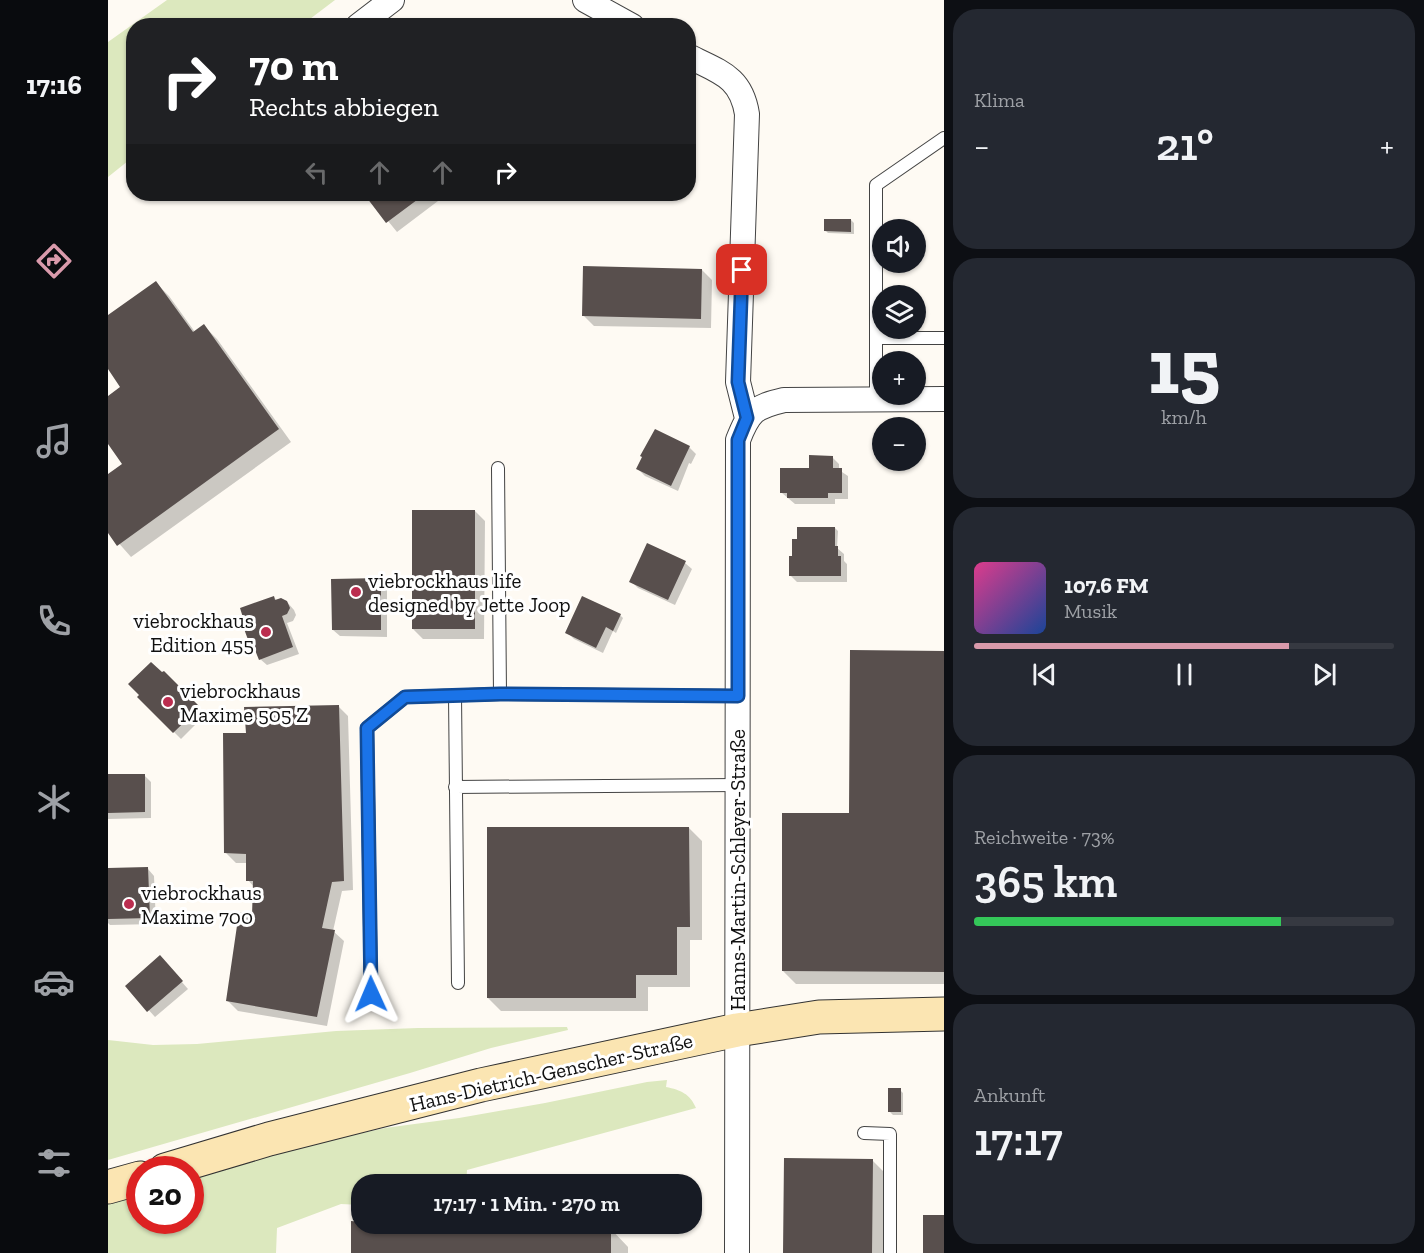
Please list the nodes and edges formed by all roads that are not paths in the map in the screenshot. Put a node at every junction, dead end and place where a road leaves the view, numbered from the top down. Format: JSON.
{"nodes":[{"id":1,"x":392,"y":0,"type":"edge"},
{"id":2,"x":585,"y":0,"type":"edge"},
{"id":3,"x":368,"y":18,"type":"edge"},
{"id":4,"x":618,"y":18,"type":"edge"},
{"id":5,"x":696,"y":60,"type":"edge"},
{"id":6,"x":944,"y":138,"type":"edge"},
{"id":7,"x":876,"y":285,"type":"edge"},
{"id":8,"x":926,"y":338,"type":"edge"},
{"id":9,"x":944,"y":338,"type":"edge"},
{"id":10,"x":872,"y":399,"type":"edge"},
{"id":11,"x":926,"y":399,"type":"edge"},
{"id":12,"x":944,"y":399,"type":"edge"},
{"id":13,"x":747,"y":418,"type":"junction"},
{"id":14,"x":498,"y":468,"type":"dead end"},
{"id":15,"x":500,"y":694,"type":"junction"},
{"id":16,"x":454,"y":695,"type":"junction"},
{"id":17,"x":738,"y":696,"type":"junction"},
{"id":18,"x":738,"y":785,"type":"junction"},
{"id":19,"x":455,"y":788,"type":"junction"},
{"id":20,"x":459,"y":983,"type":"dead end"},
{"id":21,"x":371,"y":994,"type":"dead end"},
{"id":22,"x":944,"y":1014,"type":"edge"},
{"id":23,"x":737,"y":1030,"type":"junction"},
{"id":24,"x":864,"y":1133,"type":"dead end"},
{"id":25,"x":204,"y":1158,"type":"edge"},
{"id":26,"x":126,"y":1182,"type":"edge"},
{"id":27,"x":108,"y":1187,"type":"edge"},
{"id":28,"x":736,"y":1253,"type":"edge"},
{"id":29,"x":890,"y":1253,"type":"edge"}],
"edges":[{"from":1,"to":3,"type":"street"},
{"from":2,"to":4,"type":"street"},
{"from":5,"to":13,"type":"street"},
{"from":6,"to":7,"type":"lane"},
{"from":8,"to":9,"type":"lane"},
{"from":10,"to":13,"type":"street"},
{"from":11,"to":12,"type":"street"},
{"from":13,"to":17,"type":"street","name":"Hanns-Martin-Schleyer-Straße"},
{"from":14,"to":15,"type":"lane"},
{"from":15,"to":16,"type":"lane"},
{"from":15,"to":17,"type":"lane"},
{"from":16,"to":19,"type":"lane"},
{"from":16,"to":21,"type":"lane"},
{"from":17,"to":18,"type":"street","name":"Hanns-Martin-Schleyer-Straße"},
{"from":18,"to":19,"type":"lane"},
{"from":18,"to":23,"type":"street","name":"Hanns-Martin-Schleyer-Straße"},
{"from":19,"to":20,"type":"lane"},
{"from":22,"to":23,"type":"street","name":"Hans-Dietrich-Genscher-Straße"},
{"from":23,"to":25,"type":"street","name":"Hans-Dietrich-Genscher-Straße"},
{"from":23,"to":28,"type":"street","name":"Hanns-Martin-Schleyer-Straße"},
{"from":24,"to":29,"type":"lane"},
{"from":26,"to":27,"type":"street"}]}
